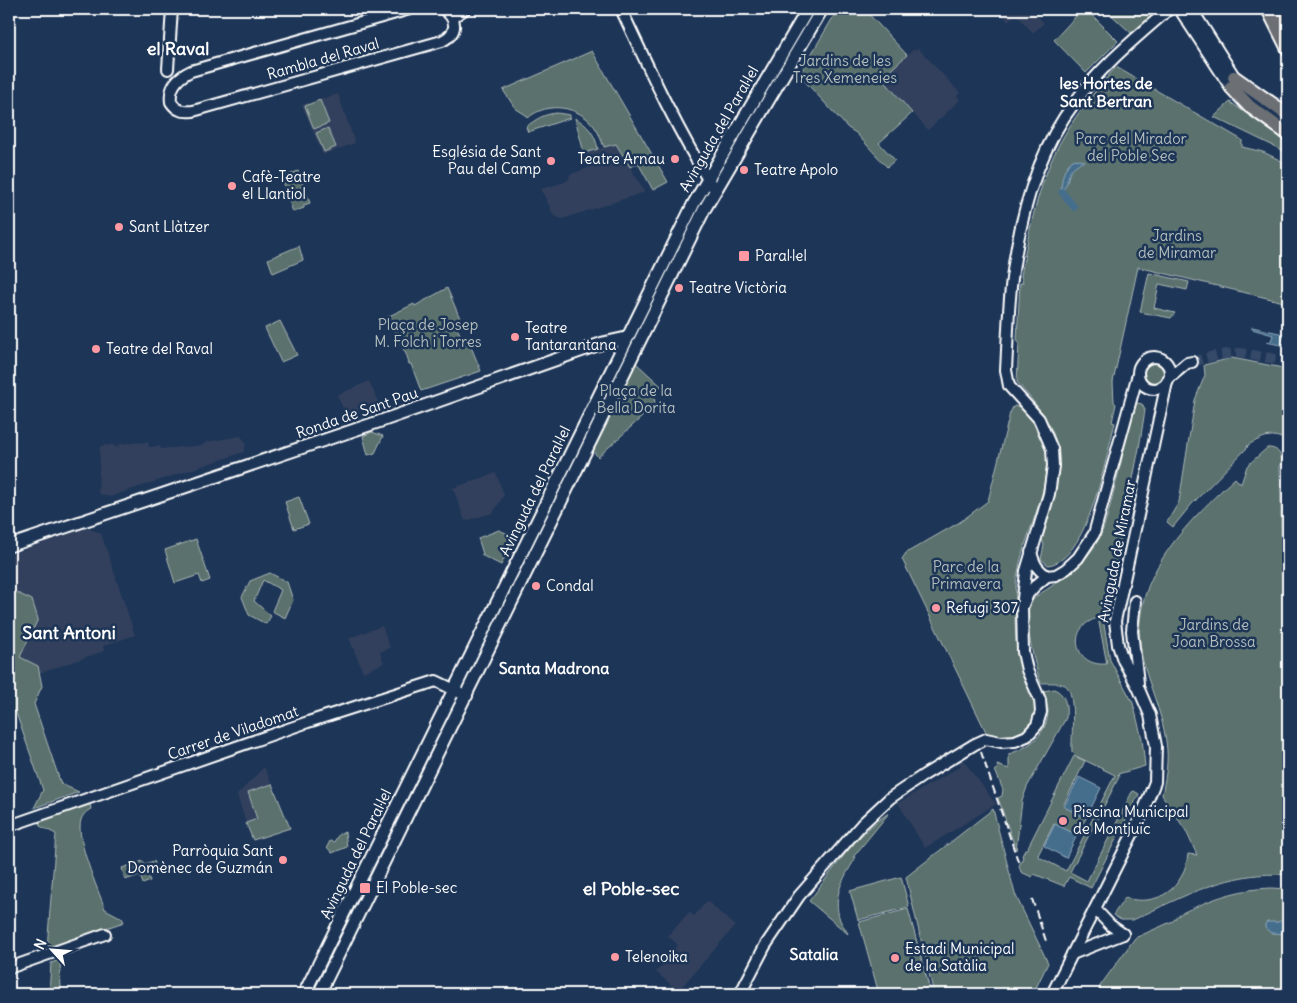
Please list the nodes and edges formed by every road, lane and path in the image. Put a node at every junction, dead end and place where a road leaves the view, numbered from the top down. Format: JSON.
{"nodes":[{"id":1,"x":172,"y":9,"type":"edge"},
{"id":2,"x":410,"y":9,"type":"edge"},
{"id":3,"x":444,"y":9,"type":"edge"},
{"id":4,"x":465,"y":9,"type":"edge"},
{"id":5,"x":621,"y":9,"type":"edge"},
{"id":6,"x":808,"y":9,"type":"edge"},
{"id":7,"x":822,"y":9,"type":"edge"},
{"id":8,"x":1169,"y":9,"type":"edge"},
{"id":9,"x":1180,"y":9,"type":"edge"},
{"id":10,"x":1191,"y":9,"type":"edge"},
{"id":11,"x":1268,"y":9,"type":"edge"},
{"id":12,"x":1277,"y":9,"type":"edge"},
{"id":13,"x":453,"y":16,"type":"junction"},
{"id":14,"x":1288,"y":26,"type":"edge"},
{"id":15,"x":1288,"y":38,"type":"edge"},
{"id":16,"x":1288,"y":50,"type":"edge"},
{"id":17,"x":168,"y":69,"type":"dead end"},
{"id":18,"x":1232,"y":82,"type":"junction"},
{"id":19,"x":1288,"y":115,"type":"edge"},
{"id":20,"x":1288,"y":125,"type":"edge"},
{"id":21,"x":1288,"y":134,"type":"edge"},
{"id":22,"x":707,"y":179,"type":"junction"},
{"id":23,"x":714,"y":191,"type":"junction"},
{"id":24,"x":626,"y":338,"type":"junction"},
{"id":25,"x":1166,"y":362,"type":"junction"},
{"id":26,"x":1138,"y":374,"type":"junction"},
{"id":27,"x":1168,"y":380,"type":"junction"},
{"id":28,"x":1148,"y":387,"type":"junction"},
{"id":29,"x":1132,"y":398,"type":"junction"},
{"id":30,"x":1160,"y":413,"type":"junction"},
{"id":31,"x":9,"y":546,"type":"edge"},
{"id":32,"x":1028,"y":572,"type":"junction"},
{"id":33,"x":1047,"y":576,"type":"junction"},
{"id":34,"x":1035,"y":586,"type":"junction"},
{"id":35,"x":1119,"y":603,"type":"junction"},
{"id":36,"x":1022,"y":608,"type":"junction"},
{"id":37,"x":1138,"y":687,"type":"junction"},
{"id":38,"x":455,"y":690,"type":"junction"},
{"id":39,"x":467,"y":696,"type":"junction"},
{"id":40,"x":9,"y":826,"type":"edge"},
{"id":41,"x":1095,"y":909,"type":"junction"},
{"id":42,"x":105,"y":934,"type":"dead end"},
{"id":43,"x":1072,"y":954,"type":"junction"},
{"id":44,"x":9,"y":968,"type":"edge"},
{"id":45,"x":304,"y":994,"type":"edge"},
{"id":46,"x":319,"y":994,"type":"edge"},
{"id":47,"x":740,"y":994,"type":"edge"},
{"id":48,"x":1052,"y":994,"type":"edge"}],
"edges":[{"from":1,"to":17,"type":"street"},
{"from":2,"to":13,"type":"street","name":"Rambla del Raval"},
{"from":3,"to":13,"type":"street"},
{"from":4,"to":13,"type":"street"},
{"from":5,"to":22,"type":"street"},
{"from":6,"to":22,"type":"main road","name":"Avinguda del Paral·lel"},
{"from":7,"to":23,"type":"main road","name":"Avinguda del Paral·lel"},
{"from":8,"to":32,"type":"street"},
{"from":9,"to":18,"type":"main road"},
{"from":10,"to":18,"type":"main road"},
{"from":11,"to":16,"type":"highway"},
{"from":12,"to":14,"type":"highway"},
{"from":12,"to":15,"type":"highway"},
{"from":18,"to":19,"type":"highway"},
{"from":18,"to":20,"type":"street"},
{"from":18,"to":21,"type":"highway"},
{"from":22,"to":23,"type":"street"},
{"from":22,"to":24,"type":"main road","name":"Avinguda del Paral·lel"},
{"from":23,"to":39,"type":"main road","name":"Avinguda del Paral·lel"},
{"from":24,"to":31,"type":"main road","name":"Ronda de Sant Pau"},
{"from":24,"to":38,"type":"main road","name":"Avinguda del Paral·lel"},
{"from":25,"to":26,"type":"street"},
{"from":25,"to":27,"type":"street"},
{"from":25,"to":27,"type":"street"},
{"from":26,"to":28,"type":"street"},
{"from":26,"to":29,"type":"street"},
{"from":27,"to":28,"type":"street"},
{"from":27,"to":30,"type":"street","name":"Avinguda de Miramar"},
{"from":28,"to":29,"type":"street"},
{"from":28,"to":30,"type":"street","name":"Avinguda de Miramar"},
{"from":29,"to":33,"type":"street"},
{"from":30,"to":35,"type":"street","name":"Avinguda de Miramar"},
{"from":32,"to":33,"type":"street"},
{"from":32,"to":34,"type":"street"},
{"from":32,"to":36,"type":"street"},
{"from":33,"to":34,"type":"street"},
{"from":34,"to":36,"type":"street"},
{"from":35,"to":37,"type":"street","name":"Avinguda de Miramar"},
{"from":35,"to":37,"type":"street"},
{"from":36,"to":47,"type":"street"},
{"from":37,"to":41,"type":"street","name":"Avinguda de Miramar"},
{"from":38,"to":39,"type":"street","name":"Carrer de Viladomat"},
{"from":38,"to":40,"type":"street","name":"Carrer de Viladomat"},
{"from":38,"to":45,"type":"main road","name":"Avinguda del Paral·lel"},
{"from":39,"to":46,"type":"main road","name":"Avinguda del Paral·lel"},
{"from":41,"to":43,"type":"street","name":"Avinguda de Miramar"},
{"from":41,"to":43,"type":"street"},
{"from":42,"to":44,"type":"street"},
{"from":43,"to":48,"type":"street","name":"Avinguda de Miramar"}]}
